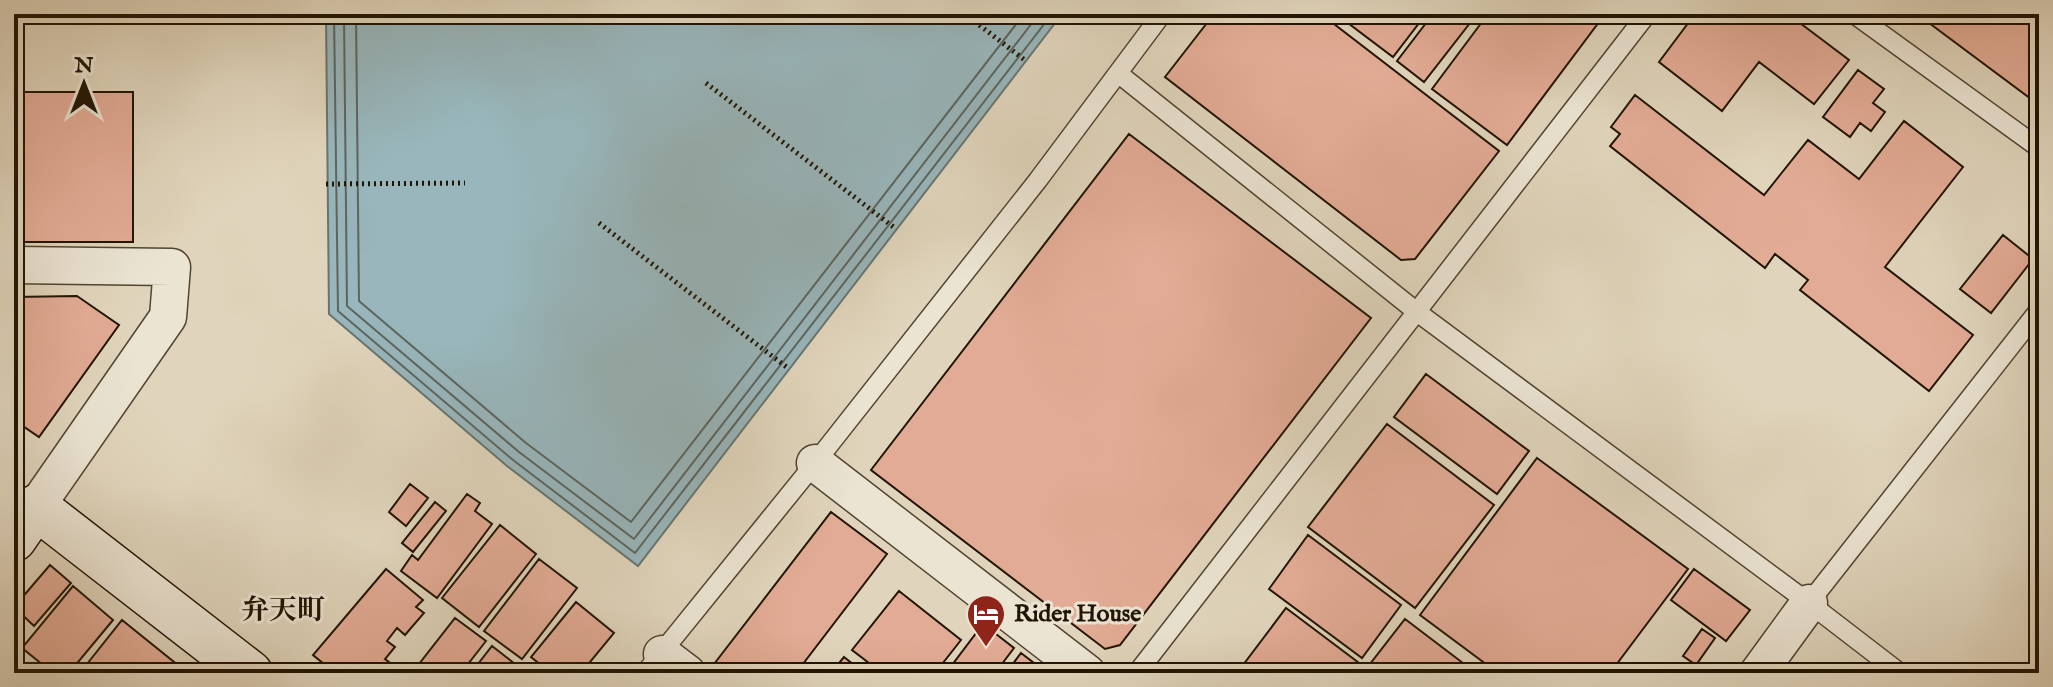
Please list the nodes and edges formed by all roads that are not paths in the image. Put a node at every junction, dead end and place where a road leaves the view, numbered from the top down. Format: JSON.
{"nodes":[{"id":1,"x":1162,"y":14,"type":"edge"},
{"id":2,"x":1647,"y":14,"type":"edge"},
{"id":3,"x":1854,"y":14,"type":"edge"},
{"id":4,"x":1119,"y":74,"type":"junction"},
{"id":5,"x":2039,"y":148,"type":"edge"},
{"id":6,"x":14,"y":265,"type":"edge"},
{"id":7,"x":2039,"y":310,"type":"edge"},
{"id":8,"x":1417,"y":312,"type":"junction"},
{"id":9,"x":815,"y":463,"type":"junction"},
{"id":10,"x":25,"y":523,"type":"edge"},
{"id":11,"x":1809,"y":603,"type":"junction"},
{"id":12,"x":664,"y":667,"type":"edge"},
{"id":13,"x":246,"y":672,"type":"edge"},
{"id":14,"x":1087,"y":673,"type":"edge"},
{"id":15,"x":1137,"y":673,"type":"edge"},
{"id":16,"x":1758,"y":673,"type":"edge"},
{"id":17,"x":1900,"y":673,"type":"edge"}],
"edges":[{"from":1,"to":4,"type":"lane"},
{"from":2,"to":8,"type":"lane"},
{"from":3,"to":5,"type":"lane"},
{"from":4,"to":8,"type":"lane"},
{"from":4,"to":9,"type":"lane"},
{"from":6,"to":10,"type":"street"},
{"from":7,"to":11,"type":"lane"},
{"from":8,"to":11,"type":"lane"},
{"from":8,"to":15,"type":"lane"},
{"from":9,"to":12,"type":"lane"},
{"from":9,"to":14,"type":"street"},
{"from":10,"to":13,"type":"street"},
{"from":11,"to":16,"type":"street"},
{"from":11,"to":17,"type":"lane"}]}
